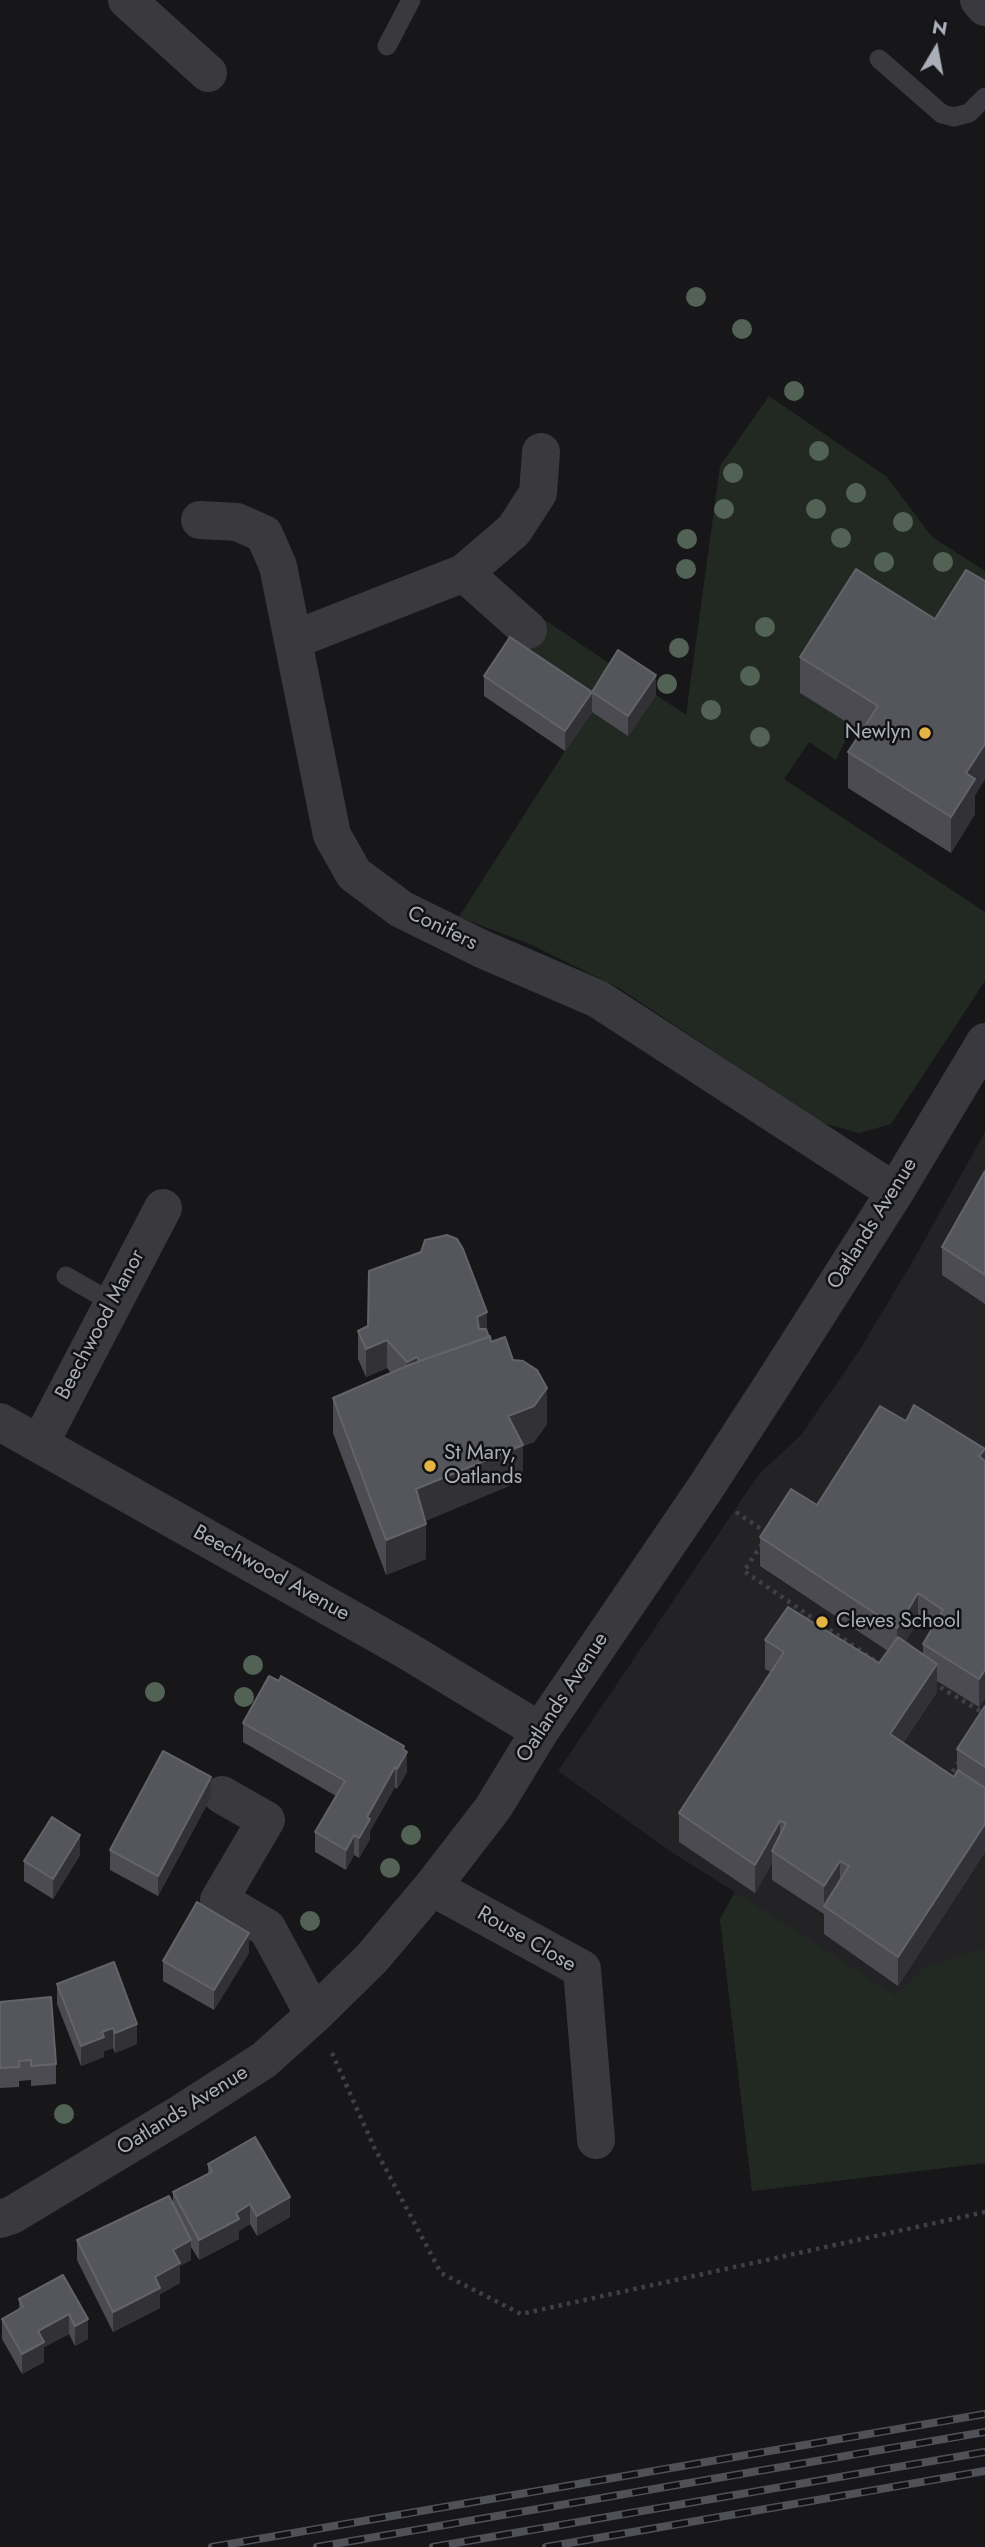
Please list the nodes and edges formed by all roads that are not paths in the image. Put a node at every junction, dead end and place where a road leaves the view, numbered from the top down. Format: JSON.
{"nodes":[{"id":1,"x":127,"y":0,"type":"edge"},
{"id":2,"x":411,"y":0,"type":"edge"},
{"id":3,"x":979,"y":0,"type":"edge"},
{"id":4,"x":985,"y":7,"type":"edge"},
{"id":5,"x":387,"y":46,"type":"dead end"},
{"id":6,"x":879,"y":59,"type":"dead end"},
{"id":7,"x":208,"y":73,"type":"dead end"},
{"id":8,"x":985,"y":97,"type":"edge"},
{"id":9,"x":541,"y":452,"type":"dead end"},
{"id":10,"x":200,"y":520,"type":"dead end"},
{"id":11,"x":464,"y":573,"type":"junction"},
{"id":12,"x":528,"y":630,"type":"dead end"},
{"id":13,"x":293,"y":640,"type":"junction"},
{"id":14,"x":985,"y":1042,"type":"edge"},
{"id":15,"x":895,"y":1192,"type":"junction"},
{"id":16,"x":163,"y":1208,"type":"dead end"},
{"id":17,"x":66,"y":1276,"type":"dead end"},
{"id":18,"x":113,"y":1303,"type":"junction"},
{"id":19,"x":0,"y":1422,"type":"edge"},
{"id":20,"x":40,"y":1443,"type":"junction"},
{"id":21,"x":540,"y":1731,"type":"junction"},
{"id":22,"x":222,"y":1795,"type":"dead end"},
{"id":23,"x":432,"y":1887,"type":"junction"},
{"id":24,"x":314,"y":2015,"type":"junction"},
{"id":25,"x":596,"y":2140,"type":"dead end"},
{"id":26,"x":0,"y":2219,"type":"edge"}],
"edges":[{"from":1,"to":7,"type":"street"},
{"from":2,"to":5,"type":"lane"},
{"from":3,"to":4,"type":"street"},
{"from":6,"to":8,"type":"lane"},
{"from":9,"to":11,"type":"street"},
{"from":10,"to":13,"type":"street","name":"Conifers"},
{"from":11,"to":12,"type":"street"},
{"from":11,"to":13,"type":"street"},
{"from":13,"to":15,"type":"street","name":"Conifers"},
{"from":14,"to":15,"type":"street","name":"Oatlands Avenue"},
{"from":15,"to":21,"type":"street","name":"Oatlands Avenue"},
{"from":16,"to":18,"type":"street","name":"Beechwood Manor"},
{"from":17,"to":18,"type":"lane"},
{"from":18,"to":20,"type":"street","name":"Beechwood Manor"},
{"from":19,"to":20,"type":"street","name":"Beechwood Avenue"},
{"from":20,"to":21,"type":"street","name":"Beechwood Avenue"},
{"from":21,"to":23,"type":"street","name":"Oatlands Avenue"},
{"from":22,"to":24,"type":"street"},
{"from":23,"to":24,"type":"street","name":"Oatlands Avenue"},
{"from":23,"to":25,"type":"street","name":"Rouse Close"},
{"from":24,"to":26,"type":"street","name":"Oatlands Avenue"}]}
